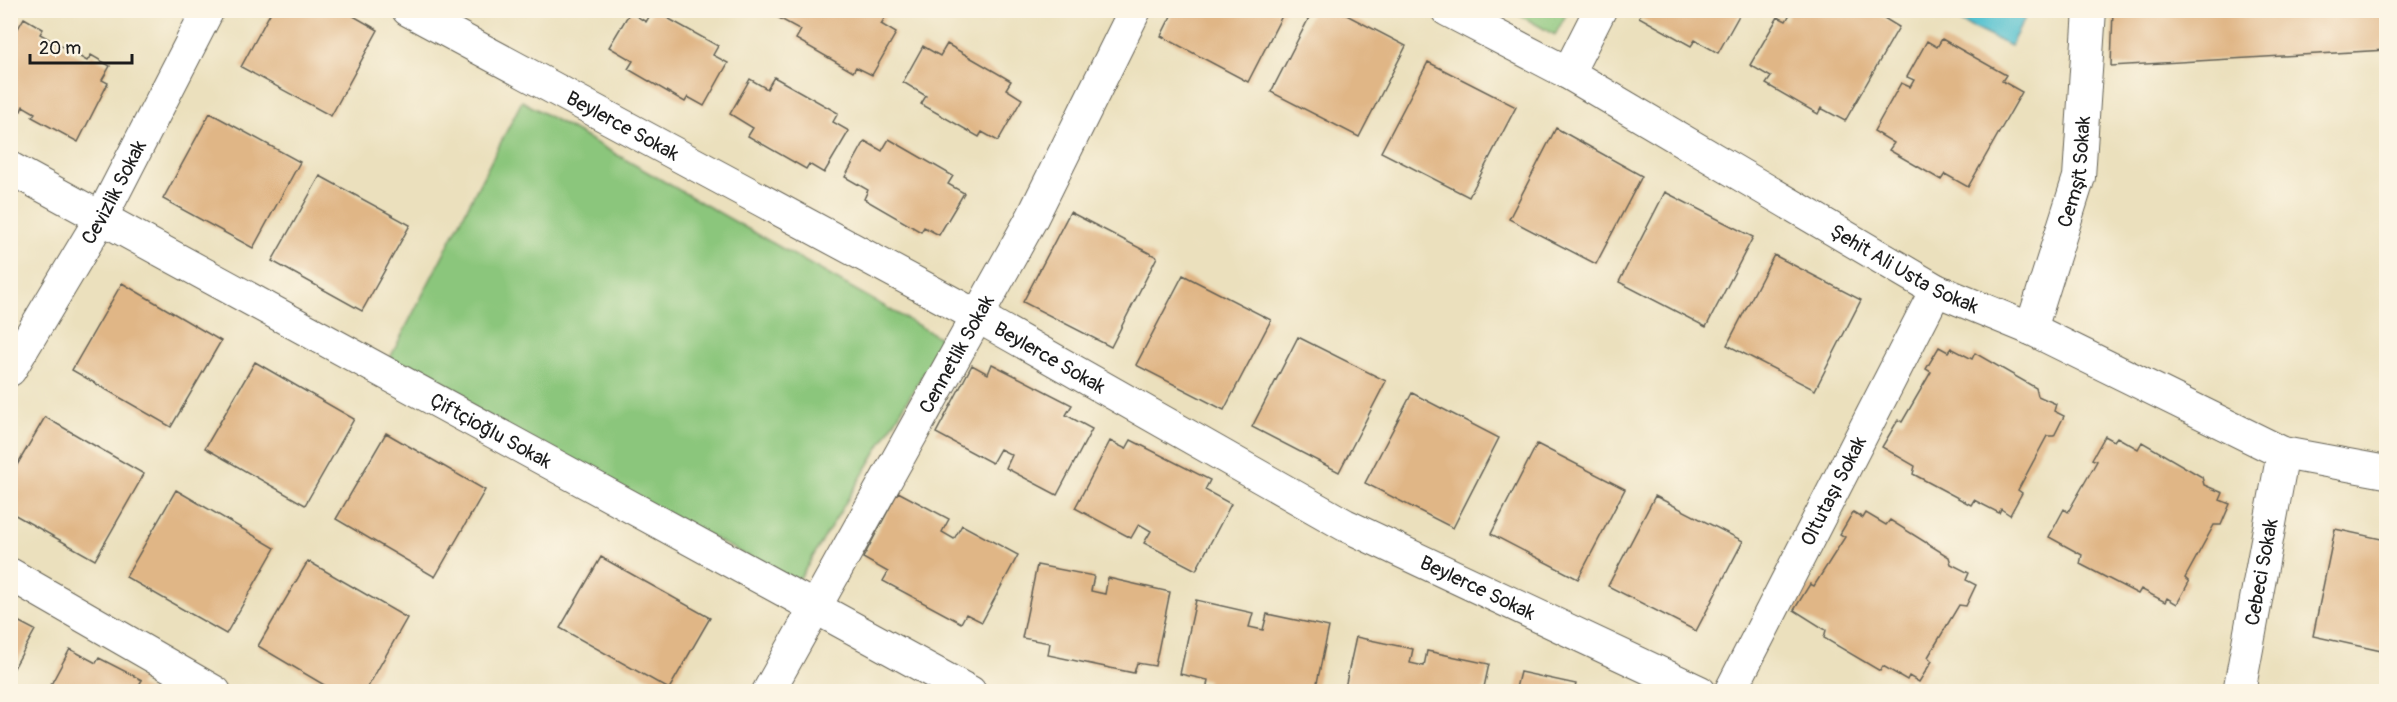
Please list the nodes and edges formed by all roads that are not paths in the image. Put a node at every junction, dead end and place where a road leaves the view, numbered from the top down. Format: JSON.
{"nodes":[{"id":1,"x":208,"y":10,"type":"edge"},
{"id":2,"x":408,"y":10,"type":"edge"},
{"id":3,"x":1136,"y":10,"type":"edge"},
{"id":4,"x":1447,"y":10,"type":"edge"},
{"id":5,"x":1600,"y":10,"type":"edge"},
{"id":6,"x":2090,"y":10,"type":"edge"},
{"id":7,"x":1568,"y":73,"type":"junction"},
{"id":8,"x":10,"y":168,"type":"edge"},
{"id":9,"x":100,"y":218,"type":"junction"},
{"id":10,"x":1936,"y":290,"type":"junction"},
{"id":11,"x":977,"y":316,"type":"junction"},
{"id":12,"x":2031,"y":329,"type":"junction"},
{"id":13,"x":10,"y":370,"type":"edge"},
{"id":14,"x":2283,"y":453,"type":"junction"},
{"id":15,"x":2386,"y":472,"type":"edge"},
{"id":16,"x":10,"y":574,"type":"edge"},
{"id":17,"x":815,"y":606,"type":"junction"},
{"id":18,"x":215,"y":692,"type":"edge"},
{"id":19,"x":768,"y":692,"type":"edge"},
{"id":20,"x":970,"y":692,"type":"edge"},
{"id":21,"x":1700,"y":692,"type":"edge"},
{"id":22,"x":1730,"y":692,"type":"edge"},
{"id":23,"x":2239,"y":692,"type":"edge"}],
"edges":[{"from":1,"to":9,"type":"street","name":"Cevizlik Sokak"},
{"from":2,"to":11,"type":"street","name":"Beylerce Sokak"},
{"from":3,"to":11,"type":"street","name":"Cennetlik Sokak"},
{"from":4,"to":7,"type":"street","name":"Şehit Ali Usta Sokak"},
{"from":5,"to":7,"type":"street"},
{"from":6,"to":12,"type":"street","name":"Cemşit Sokak"},
{"from":7,"to":10,"type":"street","name":"Şehit Ali Usta Sokak"},
{"from":8,"to":9,"type":"street","name":"Çiftçioğlu Sokak"},
{"from":9,"to":13,"type":"street","name":"Cevizlik Sokak"},
{"from":9,"to":17,"type":"street","name":"Çiftçioğlu Sokak"},
{"from":10,"to":12,"type":"street","name":"Şehit Ali Usta Sokak"},
{"from":10,"to":22,"type":"street","name":"Oltutaşı Sokak"},
{"from":11,"to":17,"type":"street","name":"Cennetlik Sokak"},
{"from":11,"to":21,"type":"street","name":"Beylerce Sokak"},
{"from":12,"to":14,"type":"street","name":"Şehit Ali Usta Sokak"},
{"from":14,"to":15,"type":"street","name":"Şehit Ali Usta Sokak"},
{"from":14,"to":23,"type":"street","name":"Cebeci Sokak"},
{"from":16,"to":18,"type":"street"},
{"from":17,"to":19,"type":"street","name":"Cennetlik Sokak"},
{"from":17,"to":20,"type":"street","name":"Çiftçioğlu Sokak"}]}
